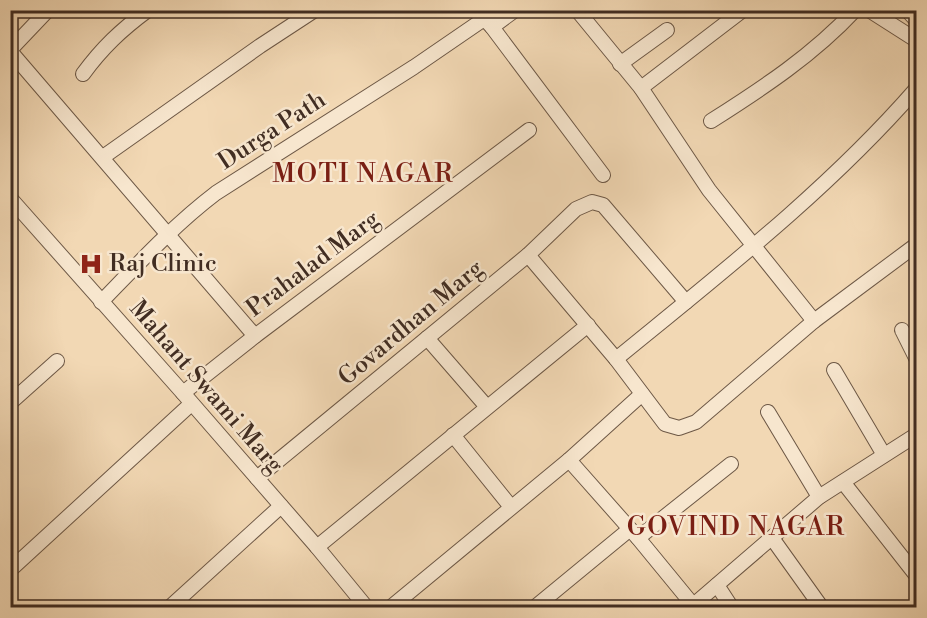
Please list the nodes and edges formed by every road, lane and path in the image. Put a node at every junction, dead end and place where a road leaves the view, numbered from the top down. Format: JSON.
{"nodes":[{"id":1,"x":48,"y":10,"type":"edge"},
{"id":2,"x":148,"y":10,"type":"edge"},
{"id":3,"x":315,"y":10,"type":"edge"},
{"id":4,"x":515,"y":10,"type":"edge"},
{"id":5,"x":577,"y":10,"type":"edge"},
{"id":6,"x":743,"y":10,"type":"edge"},
{"id":7,"x":855,"y":10,"type":"edge"},
{"id":8,"x":869,"y":10,"type":"edge"},
{"id":9,"x":489,"y":19,"type":"edge"},
{"id":10,"x":667,"y":30,"type":"dead end"},
{"id":11,"x":916,"y":40,"type":"edge"},
{"id":12,"x":10,"y":51,"type":"edge"},
{"id":13,"x":620,"y":64,"type":"junction"},
{"id":14,"x":83,"y":74,"type":"dead end"},
{"id":15,"x":641,"y":88,"type":"junction"},
{"id":16,"x":916,"y":88,"type":"edge"},
{"id":17,"x":711,"y":121,"type":"dead end"},
{"id":18,"x":529,"y":130,"type":"dead end"},
{"id":19,"x":103,"y":157,"type":"junction"},
{"id":20,"x":603,"y":175,"type":"dead end"},
{"id":21,"x":10,"y":198,"type":"edge"},
{"id":22,"x":167,"y":234,"type":"junction"},
{"id":23,"x":916,"y":245,"type":"edge"},
{"id":24,"x":752,"y":246,"type":"junction"},
{"id":25,"x":528,"y":255,"type":"junction"},
{"id":26,"x":101,"y":302,"type":"junction"},
{"id":27,"x":686,"y":302,"type":"junction"},
{"id":28,"x":814,"y":321,"type":"junction"},
{"id":29,"x":588,"y":325,"type":"junction"},
{"id":30,"x":902,"y":330,"type":"dead end"},
{"id":31,"x":255,"y":336,"type":"junction"},
{"id":32,"x":427,"y":338,"type":"junction"},
{"id":33,"x":916,"y":358,"type":"edge"},
{"id":34,"x":616,"y":359,"type":"junction"},
{"id":35,"x":57,"y":361,"type":"dead end"},
{"id":36,"x":834,"y":370,"type":"dead end"},
{"id":37,"x":642,"y":394,"type":"junction"},
{"id":38,"x":187,"y":398,"type":"junction"},
{"id":39,"x":10,"y":403,"type":"edge"},
{"id":40,"x":487,"y":407,"type":"junction"},
{"id":41,"x":768,"y":412,"type":"dead end"},
{"id":42,"x":453,"y":435,"type":"junction"},
{"id":43,"x":916,"y":435,"type":"edge"},
{"id":44,"x":884,"y":455,"type":"junction"},
{"id":45,"x":569,"y":460,"type":"junction"},
{"id":46,"x":731,"y":464,"type":"dead end"},
{"id":47,"x":257,"y":478,"type":"junction"},
{"id":48,"x":843,"y":482,"type":"junction"},
{"id":49,"x":819,"y":497,"type":"junction"},
{"id":50,"x":281,"y":506,"type":"junction"},
{"id":51,"x":511,"y":507,"type":"junction"},
{"id":52,"x":634,"y":533,"type":"junction"},
{"id":53,"x":772,"y":538,"type":"junction"},
{"id":54,"x":317,"y":546,"type":"junction"},
{"id":55,"x":10,"y":570,"type":"edge"},
{"id":56,"x":916,"y":575,"type":"edge"},
{"id":57,"x":717,"y":585,"type":"junction"},
{"id":58,"x":362,"y":606,"type":"edge"},
{"id":59,"x":692,"y":606,"type":"edge"},
{"id":60,"x":169,"y":608,"type":"edge"},
{"id":61,"x":390,"y":608,"type":"edge"},
{"id":62,"x":534,"y":608,"type":"edge"},
{"id":63,"x":732,"y":608,"type":"edge"},
{"id":64,"x":822,"y":608,"type":"edge"}],
"edges":[{"from":1,"to":12,"type":"street"},
{"from":2,"to":14,"type":"street"},
{"from":3,"to":19,"type":"street"},
{"from":4,"to":9,"type":"street","name":"Durga Path"},
{"from":5,"to":13,"type":"street"},
{"from":6,"to":15,"type":"street"},
{"from":7,"to":17,"type":"street"},
{"from":8,"to":11,"type":"street"},
{"from":9,"to":20,"type":"street"},
{"from":9,"to":22,"type":"street","name":"Durga Path"},
{"from":10,"to":13,"type":"street"},
{"from":12,"to":19,"type":"street"},
{"from":13,"to":15,"type":"street"},
{"from":15,"to":24,"type":"street"},
{"from":16,"to":24,"type":"street"},
{"from":18,"to":31,"type":"street","name":"Prahalad Marg"},
{"from":19,"to":22,"type":"street"},
{"from":21,"to":26,"type":"street","name":"Mahant Swami Marg"},
{"from":22,"to":26,"type":"street","name":"Durga Path"},
{"from":22,"to":31,"type":"street"},
{"from":23,"to":28,"type":"street"},
{"from":24,"to":27,"type":"street"},
{"from":24,"to":28,"type":"street"},
{"from":25,"to":27,"type":"street","name":"Govardhan Marg"},
{"from":25,"to":29,"type":"street"},
{"from":25,"to":32,"type":"street","name":"Govardhan Marg"},
{"from":26,"to":38,"type":"street","name":"Mahant Swami Marg"},
{"from":27,"to":34,"type":"street"},
{"from":28,"to":37,"type":"street"},
{"from":29,"to":34,"type":"street"},
{"from":29,"to":40,"type":"street"},
{"from":30,"to":33,"type":"street"},
{"from":31,"to":38,"type":"street","name":"Prahalad Marg"},
{"from":32,"to":40,"type":"street"},
{"from":32,"to":47,"type":"street","name":"Govardhan Marg"},
{"from":34,"to":37,"type":"street"},
{"from":35,"to":39,"type":"street"},
{"from":36,"to":44,"type":"street"},
{"from":37,"to":45,"type":"street"},
{"from":38,"to":47,"type":"street","name":"Mahant Swami Marg"},
{"from":38,"to":55,"type":"street","name":"Prahalad Marg"},
{"from":40,"to":42,"type":"street"},
{"from":41,"to":49,"type":"street"},
{"from":42,"to":51,"type":"street"},
{"from":42,"to":54,"type":"street"},
{"from":43,"to":44,"type":"street"},
{"from":44,"to":48,"type":"street"},
{"from":45,"to":51,"type":"street"},
{"from":45,"to":52,"type":"street"},
{"from":46,"to":52,"type":"street"},
{"from":47,"to":50,"type":"street","name":"Mahant Swami Marg"},
{"from":48,"to":49,"type":"street"},
{"from":48,"to":56,"type":"street"},
{"from":49,"to":53,"type":"street"},
{"from":50,"to":54,"type":"street","name":"Mahant Swami Marg"},
{"from":50,"to":60,"type":"street"},
{"from":51,"to":61,"type":"street"},
{"from":52,"to":59,"type":"street"},
{"from":52,"to":62,"type":"street"},
{"from":53,"to":57,"type":"street"},
{"from":53,"to":64,"type":"street"},
{"from":54,"to":58,"type":"street","name":"Mahant Swami Marg"},
{"from":57,"to":59,"type":"street"},
{"from":57,"to":63,"type":"street"}]}
